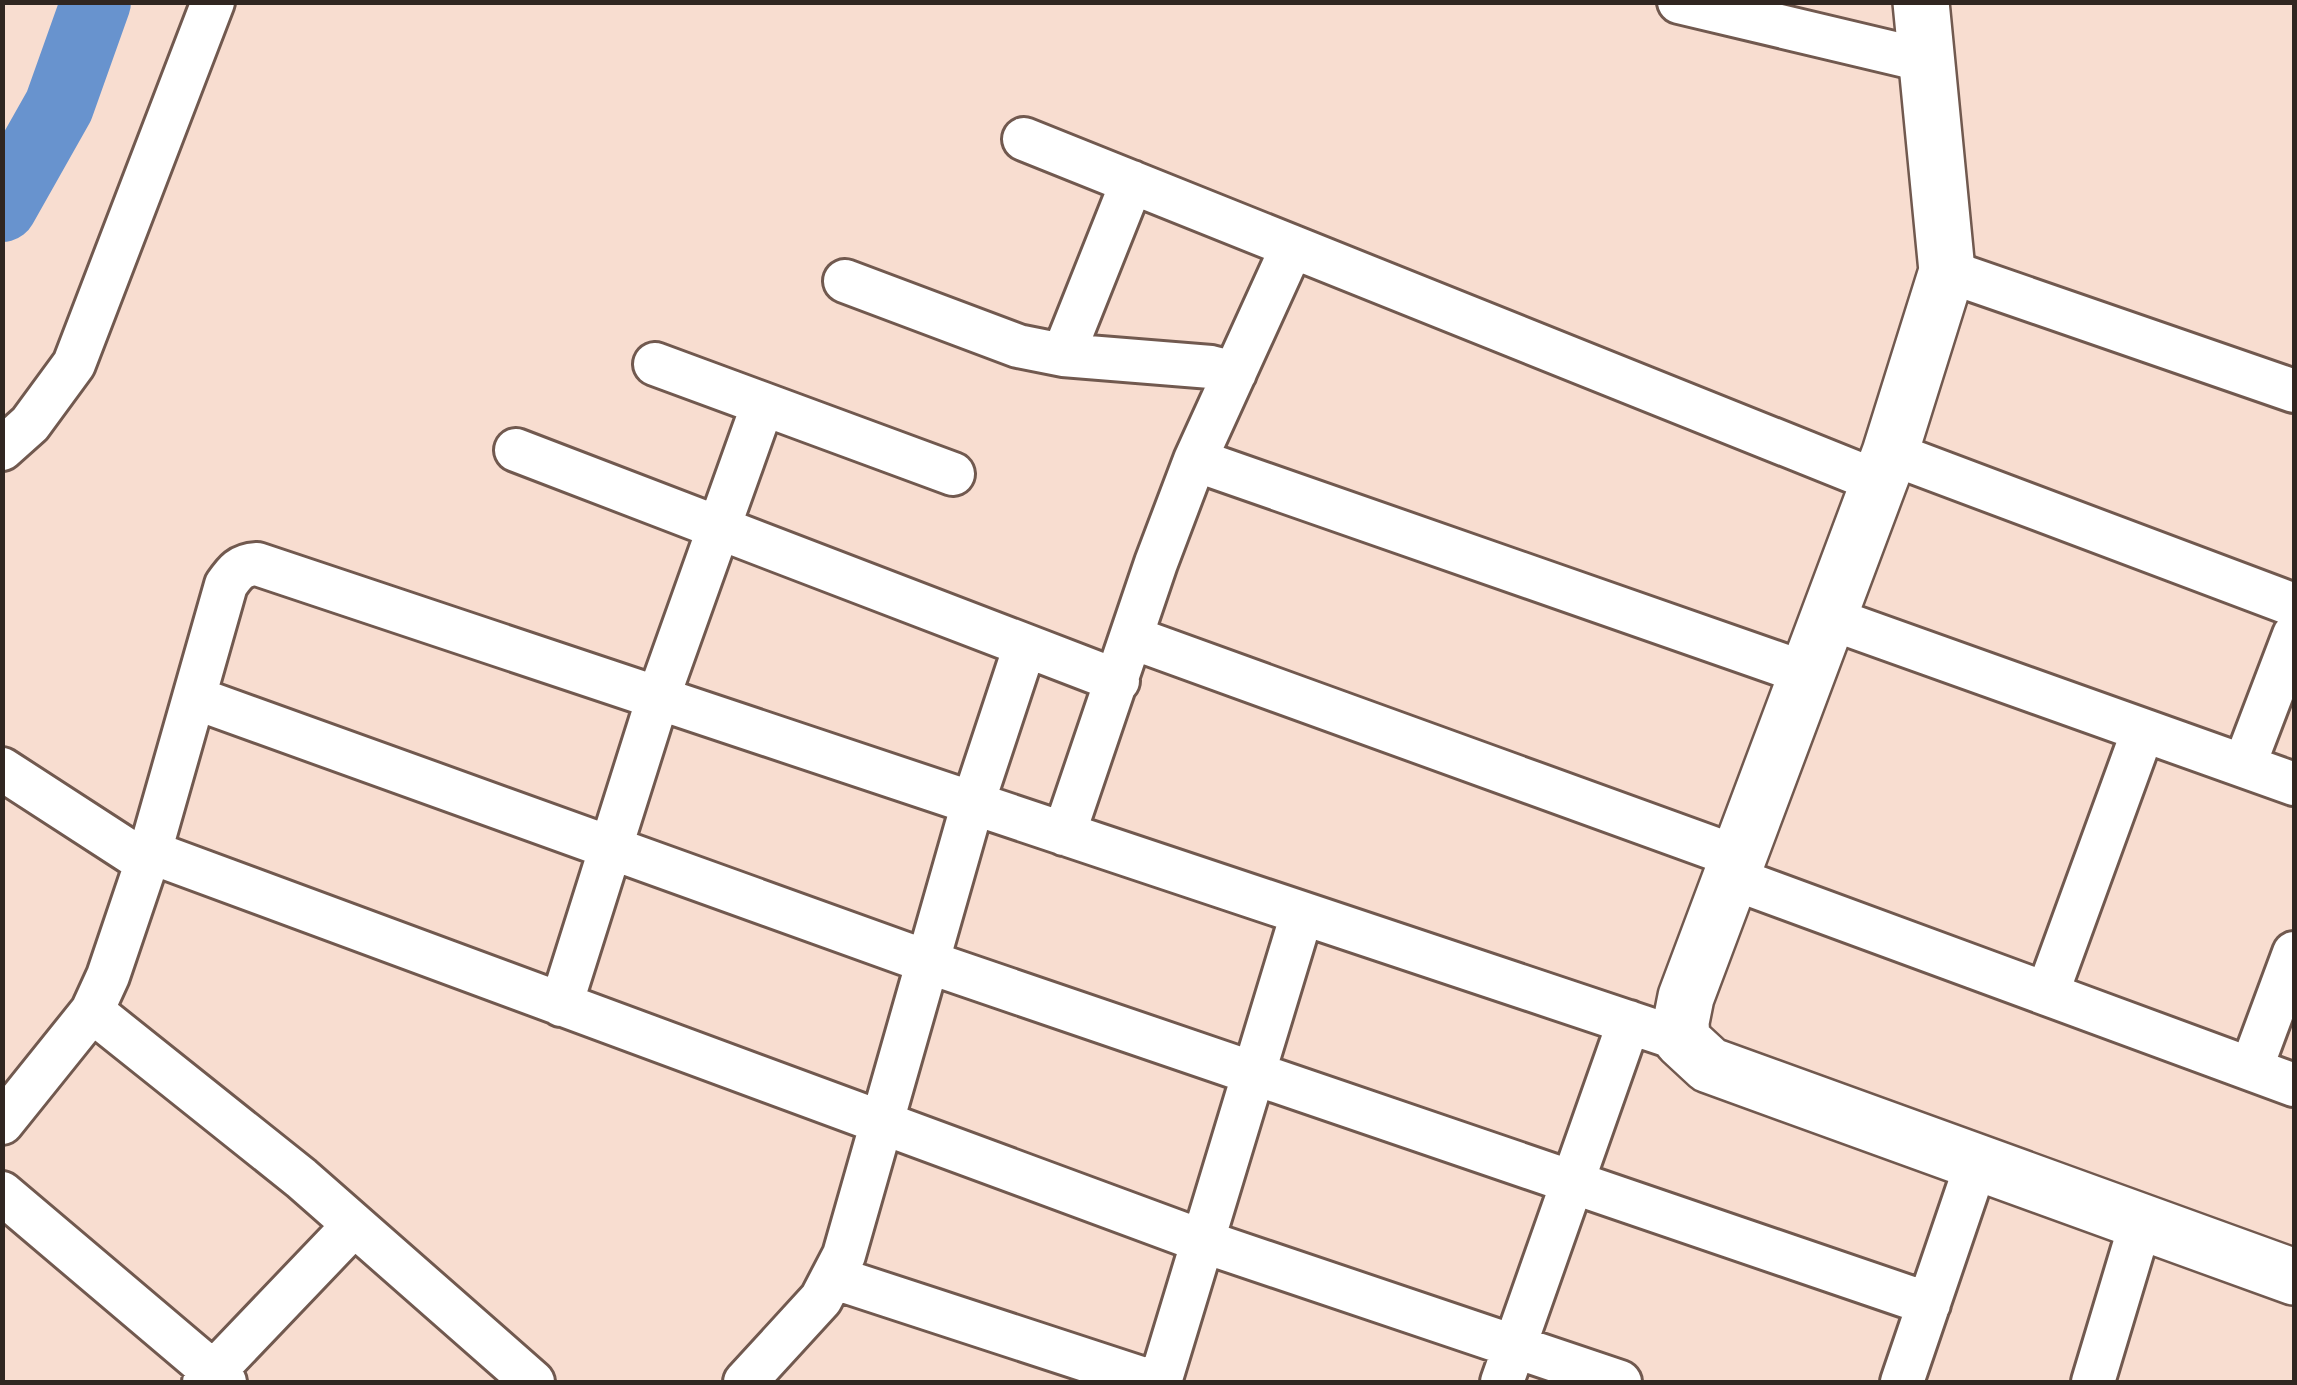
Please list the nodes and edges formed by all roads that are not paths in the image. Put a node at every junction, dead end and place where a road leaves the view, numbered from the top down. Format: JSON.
{"nodes":[{"id":1,"x":213,"y":2,"type":"edge"},
{"id":2,"x":1679,"y":2,"type":"edge"},
{"id":3,"x":1921,"y":2,"type":"edge"},
{"id":4,"x":1927,"y":61,"type":"junction"},
{"id":5,"x":1024,"y":139,"type":"dead end"},
{"id":6,"x":1132,"y":182,"type":"junction"},
{"id":7,"x":1292,"y":247,"type":"junction"},
{"id":8,"x":1947,"y":271,"type":"junction"},
{"id":9,"x":845,"y":281,"type":"dead end"},
{"id":10,"x":1064,"y":355,"type":"junction"},
{"id":11,"x":654,"y":364,"type":"dead end"},
{"id":12,"x":1235,"y":373,"type":"junction"},
{"id":13,"x":2294,"y":390,"type":"edge"},
{"id":14,"x":763,"y":404,"type":"junction"},
{"id":15,"x":2,"y":449,"type":"edge"},
{"id":16,"x":516,"y":450,"type":"dead end"},
{"id":17,"x":1195,"y":460,"type":"junction"},
{"id":18,"x":1885,"y":468,"type":"junction"},
{"id":19,"x":953,"y":474,"type":"dead end"},
{"id":20,"x":718,"y":528,"type":"junction"},
{"id":21,"x":2294,"y":605,"type":"edge"},
{"id":22,"x":1829,"y":618,"type":"junction"},
{"id":23,"x":2294,"y":635,"type":"edge"},
{"id":24,"x":1132,"y":638,"type":"junction"},
{"id":25,"x":1025,"y":646,"type":"junction"},
{"id":26,"x":1808,"y":674,"type":"junction"},
{"id":27,"x":1118,"y":681,"type":"junction"},
{"id":28,"x":196,"y":698,"type":"junction"},
{"id":29,"x":658,"y":698,"type":"junction"},
{"id":30,"x":2143,"y":731,"type":"junction"},
{"id":31,"x":2244,"y":766,"type":"junction"},
{"id":32,"x":2,"y":770,"type":"edge"},
{"id":33,"x":2294,"y":784,"type":"edge"},
{"id":34,"x":973,"y":804,"type":"junction"},
{"id":35,"x":1064,"y":834,"type":"junction"},
{"id":36,"x":610,"y":849,"type":"junction"},
{"id":37,"x":148,"y":857,"type":"junction"},
{"id":38,"x":1736,"y":868,"type":"junction"},
{"id":39,"x":1302,"y":914,"type":"junction"},
{"id":40,"x":2294,"y":953,"type":"edge"},
{"id":41,"x":928,"y":962,"type":"junction"},
{"id":42,"x":2047,"y":994,"type":"junction"},
{"id":43,"x":561,"y":1005,"type":"junction"},
{"id":44,"x":92,"y":1011,"type":"junction"},
{"id":45,"x":1629,"y":1022,"type":"junction"},
{"id":46,"x":1682,"y":1040,"type":"junction"},
{"id":47,"x":2251,"y":1069,"type":"junction"},
{"id":48,"x":1253,"y":1073,"type":"junction"},
{"id":49,"x":2294,"y":1085,"type":"edge"},
{"id":50,"x":2,"y":1123,"type":"edge"},
{"id":51,"x":882,"y":1124,"type":"junction"},
{"id":52,"x":1977,"y":1162,"type":"junction"},
{"id":53,"x":1572,"y":1182,"type":"junction"},
{"id":54,"x":2,"y":1193,"type":"edge"},
{"id":55,"x":2142,"y":1220,"type":"junction"},
{"id":56,"x":354,"y":1225,"type":"junction"},
{"id":57,"x":1202,"y":1241,"type":"junction"},
{"id":58,"x":2294,"y":1277,"type":"edge"},
{"id":59,"x":835,"y":1278,"type":"junction"},
{"id":60,"x":1928,"y":1304,"type":"junction"},
{"id":61,"x":1508,"y":1364,"type":"edge"},
{"id":62,"x":214,"y":1379,"type":"edge"},
{"id":63,"x":533,"y":1382,"type":"edge"},
{"id":64,"x":744,"y":1382,"type":"edge"},
{"id":65,"x":1157,"y":1382,"type":"edge"},
{"id":66,"x":1620,"y":1382,"type":"edge"},
{"id":67,"x":1902,"y":1382,"type":"edge"},
{"id":68,"x":2093,"y":1382,"type":"edge"}],
"edges":[{"from":1,"to":15,"type":"street"},
{"from":2,"to":4,"type":"street"},
{"from":3,"to":4,"type":"street"},
{"from":4,"to":8,"type":"street"},
{"from":5,"to":6,"type":"street"},
{"from":6,"to":7,"type":"street"},
{"from":6,"to":10,"type":"street"},
{"from":7,"to":12,"type":"street"},
{"from":7,"to":18,"type":"street"},
{"from":8,"to":13,"type":"street"},
{"from":8,"to":18,"type":"street"},
{"from":9,"to":10,"type":"street"},
{"from":10,"to":12,"type":"street"},
{"from":11,"to":14,"type":"street"},
{"from":12,"to":17,"type":"street"},
{"from":14,"to":19,"type":"street"},
{"from":14,"to":20,"type":"street"},
{"from":16,"to":20,"type":"street"},
{"from":17,"to":24,"type":"street"},
{"from":17,"to":26,"type":"street"},
{"from":18,"to":21,"type":"street"},
{"from":18,"to":22,"type":"street"},
{"from":20,"to":25,"type":"street"},
{"from":20,"to":29,"type":"street"},
{"from":22,"to":26,"type":"street"},
{"from":22,"to":30,"type":"street"},
{"from":23,"to":31,"type":"street"},
{"from":24,"to":27,"type":"street"},
{"from":24,"to":38,"type":"street"},
{"from":25,"to":27,"type":"street"},
{"from":25,"to":34,"type":"street"},
{"from":26,"to":38,"type":"street"},
{"from":27,"to":35,"type":"street"},
{"from":28,"to":29,"type":"street"},
{"from":28,"to":36,"type":"street"},
{"from":28,"to":37,"type":"street"},
{"from":29,"to":34,"type":"street"},
{"from":29,"to":36,"type":"street"},
{"from":30,"to":31,"type":"street"},
{"from":30,"to":42,"type":"street"},
{"from":31,"to":33,"type":"street"},
{"from":32,"to":37,"type":"street"},
{"from":34,"to":35,"type":"street"},
{"from":34,"to":41,"type":"street"},
{"from":35,"to":39,"type":"street"},
{"from":36,"to":41,"type":"street"},
{"from":36,"to":43,"type":"street"},
{"from":37,"to":43,"type":"street"},
{"from":37,"to":44,"type":"street"},
{"from":38,"to":42,"type":"street"},
{"from":38,"to":46,"type":"street"},
{"from":39,"to":45,"type":"street"},
{"from":39,"to":48,"type":"street"},
{"from":40,"to":47,"type":"street"},
{"from":41,"to":48,"type":"street"},
{"from":41,"to":51,"type":"street"},
{"from":42,"to":47,"type":"street"},
{"from":43,"to":51,"type":"street"},
{"from":44,"to":50,"type":"street"},
{"from":44,"to":56,"type":"street"},
{"from":45,"to":46,"type":"street"},
{"from":45,"to":53,"type":"street"},
{"from":46,"to":52,"type":"street"},
{"from":47,"to":49,"type":"street"},
{"from":48,"to":53,"type":"street"},
{"from":48,"to":57,"type":"street"},
{"from":51,"to":57,"type":"street"},
{"from":51,"to":59,"type":"street"},
{"from":52,"to":55,"type":"street"},
{"from":52,"to":60,"type":"street"},
{"from":53,"to":60,"type":"street"},
{"from":53,"to":61,"type":"street"},
{"from":54,"to":62,"type":"street"},
{"from":55,"to":58,"type":"street"},
{"from":55,"to":68,"type":"street"},
{"from":56,"to":62,"type":"street"},
{"from":56,"to":63,"type":"street"},
{"from":57,"to":61,"type":"street"},
{"from":57,"to":65,"type":"street"},
{"from":59,"to":64,"type":"street"},
{"from":59,"to":65,"type":"street"},
{"from":60,"to":67,"type":"street"},
{"from":61,"to":66,"type":"street"}]}
